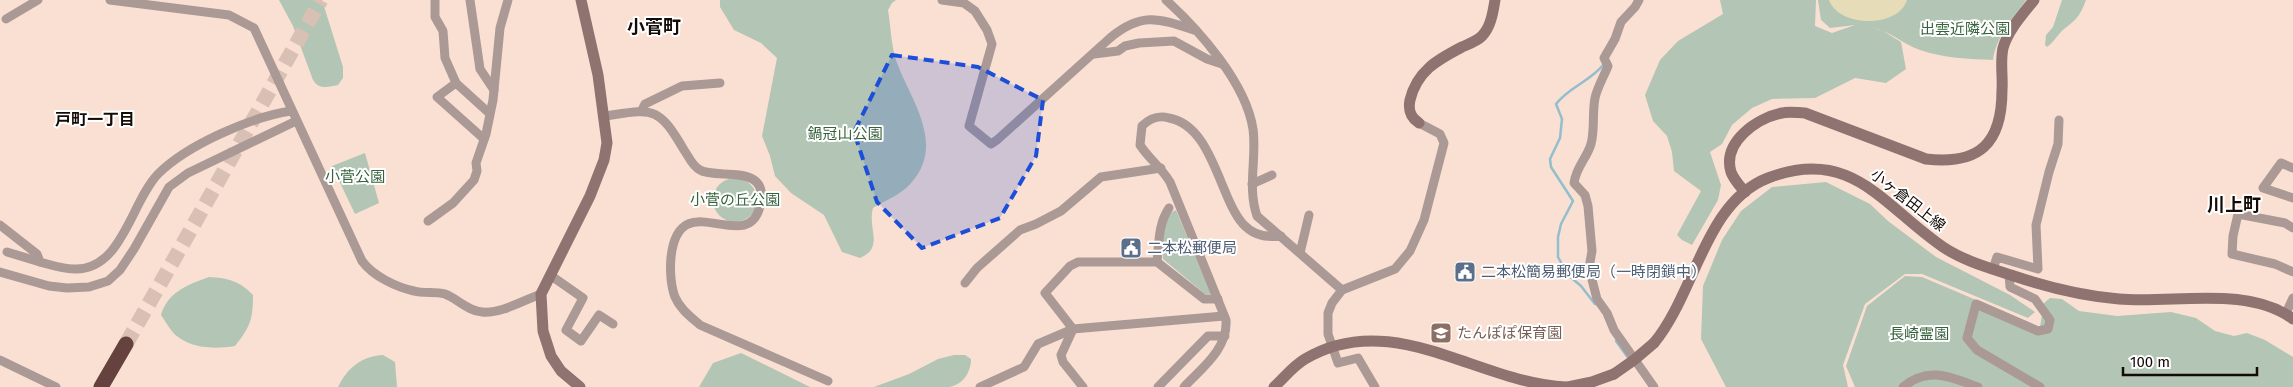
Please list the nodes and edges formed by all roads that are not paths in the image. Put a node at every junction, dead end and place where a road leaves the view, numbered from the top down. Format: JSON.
{"nodes":[{"id":1,"x":38,"y":0,"type":"edge"},
{"id":2,"x":110,"y":0,"type":"edge"},
{"id":3,"x":435,"y":0,"type":"edge"},
{"id":4,"x":470,"y":0,"type":"edge"},
{"id":5,"x":508,"y":0,"type":"edge"},
{"id":6,"x":581,"y":0,"type":"edge"},
{"id":7,"x":942,"y":0,"type":"edge"},
{"id":8,"x":1166,"y":0,"type":"edge"},
{"id":9,"x":1495,"y":0,"type":"edge"},
{"id":10,"x":1639,"y":0,"type":"edge"},
{"id":11,"x":2034,"y":0,"type":"edge"},
{"id":12,"x":6,"y":18,"type":"dead end"},
{"id":13,"x":1194,"y":30,"type":"junction"},
{"id":14,"x":1094,"y":54,"type":"junction"},
{"id":15,"x":1222,"y":64,"type":"junction"},
{"id":16,"x":456,"y":83,"type":"junction"},
{"id":17,"x":720,"y":83,"type":"dead end"},
{"id":18,"x":494,"y":90,"type":"junction"},
{"id":19,"x":642,"y":110,"type":"junction"},
{"id":20,"x":291,"y":111,"type":"junction"},
{"id":21,"x":489,"y":113,"type":"junction"},
{"id":22,"x":605,"y":116,"type":"junction"},
{"id":23,"x":2059,"y":120,"type":"dead end"},
{"id":24,"x":296,"y":122,"type":"junction"},
{"id":25,"x":1419,"y":123,"type":"joint"},
{"id":26,"x":484,"y":139,"type":"junction"},
{"id":27,"x":1162,"y":168,"type":"junction"},
{"id":28,"x":2293,"y":168,"type":"edge"},
{"id":29,"x":1272,"y":176,"type":"dead end"},
{"id":30,"x":1252,"y":184,"type":"junction"},
{"id":31,"x":1745,"y":192,"type":"junction"},
{"id":32,"x":2293,"y":198,"type":"edge"},
{"id":33,"x":1169,"y":208,"type":"dead end"},
{"id":34,"x":1309,"y":215,"type":"dead end"},
{"id":35,"x":428,"y":220,"type":"dead end"},
{"id":36,"x":0,"y":225,"type":"edge"},
{"id":37,"x":2293,"y":228,"type":"edge"},
{"id":38,"x":1281,"y":236,"type":"junction"},
{"id":39,"x":7,"y":252,"type":"dead end"},
{"id":40,"x":1300,"y":253,"type":"junction"},
{"id":41,"x":40,"y":262,"type":"junction"},
{"id":42,"x":1157,"y":262,"type":"junction"},
{"id":43,"x":1993,"y":269,"type":"junction"},
{"id":44,"x":0,"y":272,"type":"edge"},
{"id":45,"x":2293,"y":272,"type":"edge"},
{"id":46,"x":2009,"y":274,"type":"junction"},
{"id":47,"x":550,"y":275,"type":"junction"},
{"id":48,"x":965,"y":283,"type":"dead end"},
{"id":49,"x":1342,"y":290,"type":"junction"},
{"id":50,"x":540,"y":294,"type":"junction"},
{"id":51,"x":2293,"y":298,"type":"edge"},
{"id":52,"x":1218,"y":299,"type":"junction"},
{"id":53,"x":1224,"y":316,"type":"junction"},
{"id":54,"x":2289,"y":316,"type":"edge"},
{"id":55,"x":613,"y":324,"type":"dead end"},
{"id":56,"x":1073,"y":329,"type":"junction"},
{"id":57,"x":1225,"y":336,"type":"junction"},
{"id":58,"x":126,"y":344,"type":"tunnel mouth"},
{"id":59,"x":1332,"y":347,"type":"junction"},
{"id":60,"x":0,"y":360,"type":"edge"},
{"id":61,"x":828,"y":381,"type":"dead end"},
{"id":62,"x":56,"y":387,"type":"edge"},
{"id":63,"x":101,"y":387,"type":"edge"},
{"id":64,"x":580,"y":387,"type":"edge"},
{"id":65,"x":980,"y":387,"type":"edge"},
{"id":66,"x":1084,"y":387,"type":"edge"},
{"id":67,"x":1158,"y":387,"type":"edge"},
{"id":68,"x":1184,"y":387,"type":"edge"},
{"id":69,"x":1274,"y":387,"type":"edge"},
{"id":70,"x":1375,"y":387,"type":"edge"},
{"id":71,"x":1567,"y":387,"type":"edge"},
{"id":72,"x":1654,"y":387,"type":"edge"},
{"id":73,"x":1903,"y":387,"type":"edge"},
{"id":74,"x":1978,"y":387,"type":"edge"},
{"id":75,"x":2040,"y":387,"type":"edge"}],
"edges":[{"from":1,"to":12,"type":"street"},
{"from":2,"to":20,"type":"street"},
{"from":3,"to":16,"type":"street"},
{"from":4,"to":18,"type":"street"},
{"from":5,"to":18,"type":"street"},
{"from":6,"to":22,"type":"main road"},
{"from":7,"to":14,"type":"street"},
{"from":8,"to":13,"type":"street"},
{"from":9,"to":25,"type":"main road"},
{"from":10,"to":72,"type":"street"},
{"from":11,"to":31,"type":"main road"},
{"from":13,"to":14,"type":"street"},
{"from":13,"to":15,"type":"street"},
{"from":14,"to":15,"type":"street"},
{"from":15,"to":30,"type":"street"},
{"from":16,"to":21,"type":"street"},
{"from":16,"to":26,"type":"street"},
{"from":17,"to":19,"type":"street"},
{"from":18,"to":21,"type":"street"},
{"from":19,"to":22,"type":"street"},
{"from":19,"to":61,"type":"street"},
{"from":20,"to":24,"type":"street"},
{"from":20,"to":41,"type":"street"},
{"from":21,"to":26,"type":"street"},
{"from":22,"to":47,"type":"main road"},
{"from":23,"to":43,"type":"street"},
{"from":24,"to":44,"type":"street"},
{"from":24,"to":50,"type":"street"},
{"from":25,"to":49,"type":"street"},
{"from":26,"to":35,"type":"street"},
{"from":27,"to":38,"type":"street"},
{"from":27,"to":48,"type":"street"},
{"from":27,"to":52,"type":"street"},
{"from":28,"to":32,"type":"street"},
{"from":29,"to":30,"type":"street"},
{"from":30,"to":38,"type":"street"},
{"from":31,"to":43,"type":"main road","name":"小ヶ倉田上線"},
{"from":31,"to":71,"type":"main road","name":"小ヶ倉田上線","bridge":true},
{"from":33,"to":42,"type":"street"},
{"from":34,"to":40,"type":"street"},
{"from":36,"to":41,"type":"street"},
{"from":37,"to":45,"type":"street"},
{"from":38,"to":40,"type":"street"},
{"from":39,"to":41,"type":"street"},
{"from":40,"to":49,"type":"street"},
{"from":42,"to":52,"type":"street"},
{"from":42,"to":56,"type":"street"},
{"from":43,"to":46,"type":"main road","name":"小ヶ倉田上線"},
{"from":46,"to":54,"type":"main road","name":"小ヶ倉田上線"},
{"from":46,"to":75,"type":"street"},
{"from":47,"to":50,"type":"main road"},
{"from":47,"to":55,"type":"street"},
{"from":49,"to":59,"type":"street"},
{"from":50,"to":64,"type":"main road"},
{"from":51,"to":54,"type":"street"},
{"from":52,"to":53,"type":"street"},
{"from":53,"to":56,"type":"street"},
{"from":53,"to":57,"type":"street"},
{"from":56,"to":65,"type":"street"},
{"from":56,"to":66,"type":"street"},
{"from":57,"to":67,"type":"street"},
{"from":57,"to":68,"type":"street"},
{"from":58,"to":63,"type":"highway"},
{"from":59,"to":69,"type":"main road","name":"小ヶ倉田上線"},
{"from":59,"to":70,"type":"street"},
{"from":59,"to":71,"type":"main road","name":"小ヶ倉田上線"},
{"from":60,"to":62,"type":"street"},
{"from":73,"to":74,"type":"street"}]}
